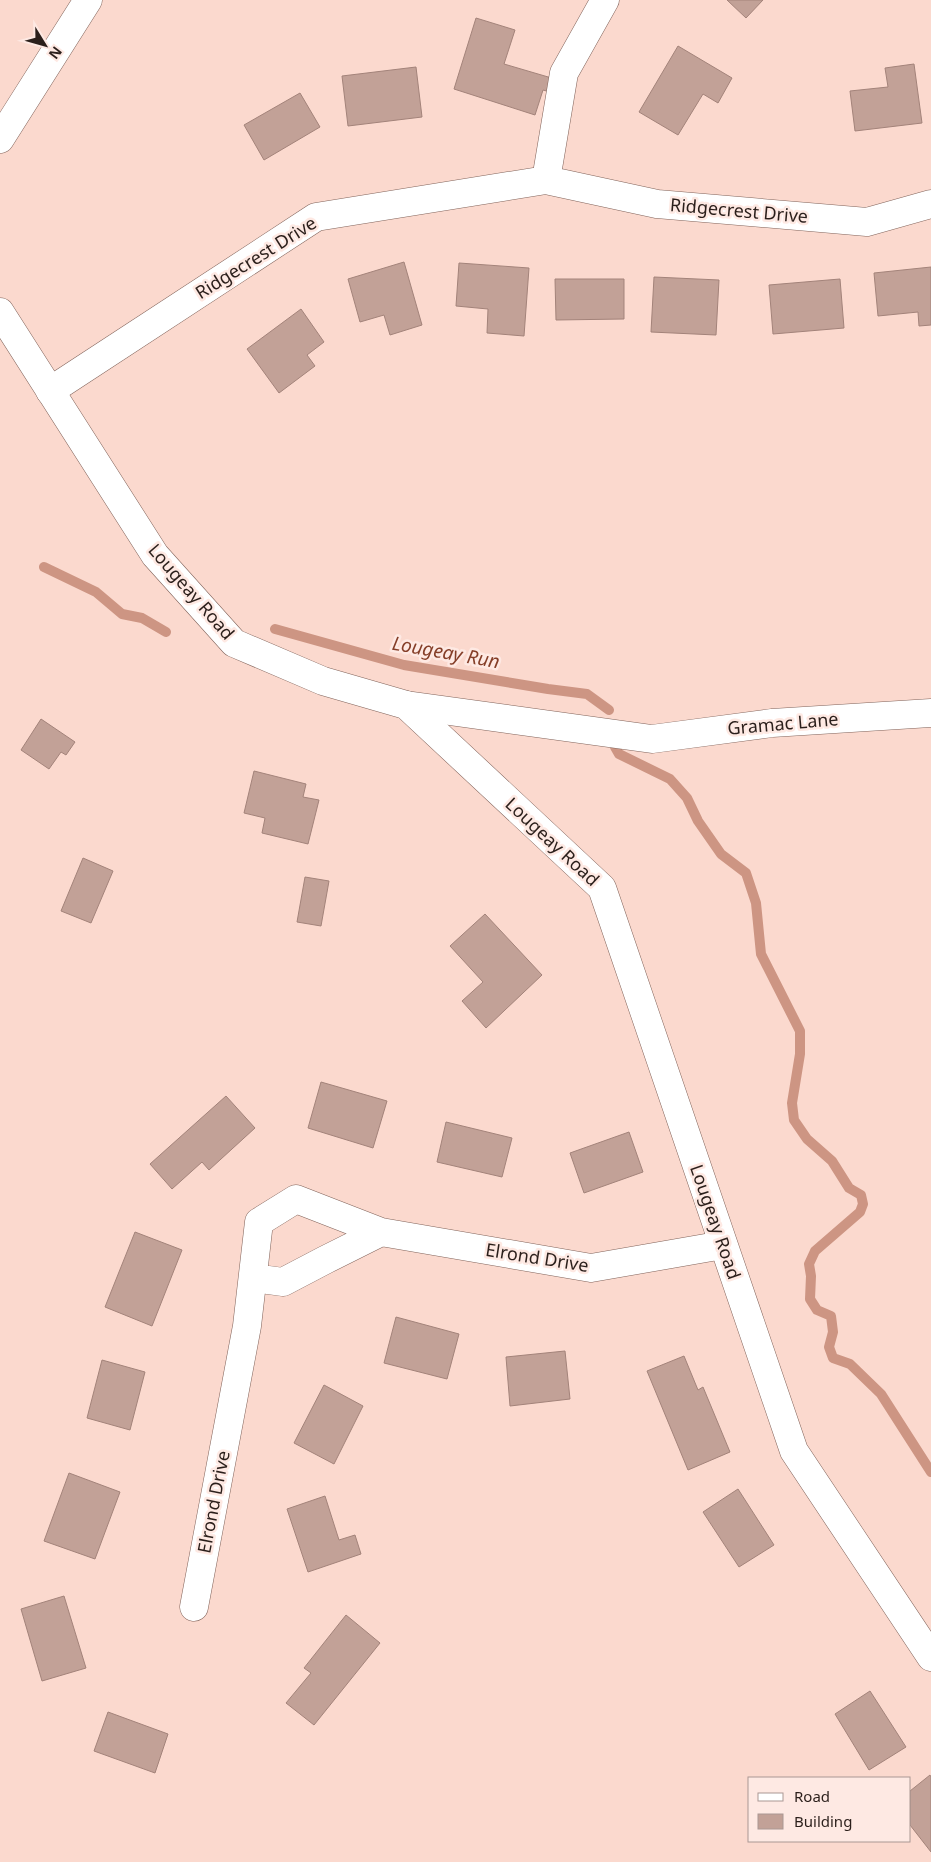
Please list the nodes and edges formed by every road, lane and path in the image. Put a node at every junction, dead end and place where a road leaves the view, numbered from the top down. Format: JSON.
{"nodes":[{"id":1,"x":88,"y":0,"type":"edge"},
{"id":2,"x":605,"y":0,"type":"edge"},
{"id":3,"x":0,"y":139,"type":"edge"},
{"id":4,"x":546,"y":180,"type":"junction"},
{"id":5,"x":931,"y":204,"type":"edge"},
{"id":6,"x":0,"y":312,"type":"edge"},
{"id":7,"x":50,"y":391,"type":"junction"},
{"id":8,"x":406,"y":706,"type":"junction"},
{"id":9,"x":931,"y":713,"type":"edge"},
{"id":10,"x":381,"y":1232,"type":"junction"},
{"id":11,"x":723,"y":1246,"type":"junction"},
{"id":12,"x":253,"y":1278,"type":"junction"},
{"id":13,"x":194,"y":1607,"type":"dead end"},
{"id":14,"x":931,"y":1657,"type":"edge"}],
"edges":[{"from":1,"to":3,"type":"main road"},
{"from":2,"to":4,"type":"main road"},
{"from":4,"to":5,"type":"main road","name":"Ridgecrest Drive"},
{"from":4,"to":7,"type":"main road","name":"Ridgecrest Drive"},
{"from":6,"to":7,"type":"main road","name":"Lougeay Road"},
{"from":7,"to":8,"type":"main road","name":"Lougeay Road"},
{"from":8,"to":9,"type":"main road","name":"Gramac Lane"},
{"from":8,"to":11,"type":"main road","name":"Lougeay Road"},
{"from":10,"to":11,"type":"main road","name":"Elrond Drive"},
{"from":10,"to":12,"type":"main road"},
{"from":10,"to":12,"type":"main road","name":"Elrond Drive"},
{"from":11,"to":14,"type":"main road","name":"Lougeay Road"},
{"from":12,"to":13,"type":"main road","name":"Elrond Drive"}]}
